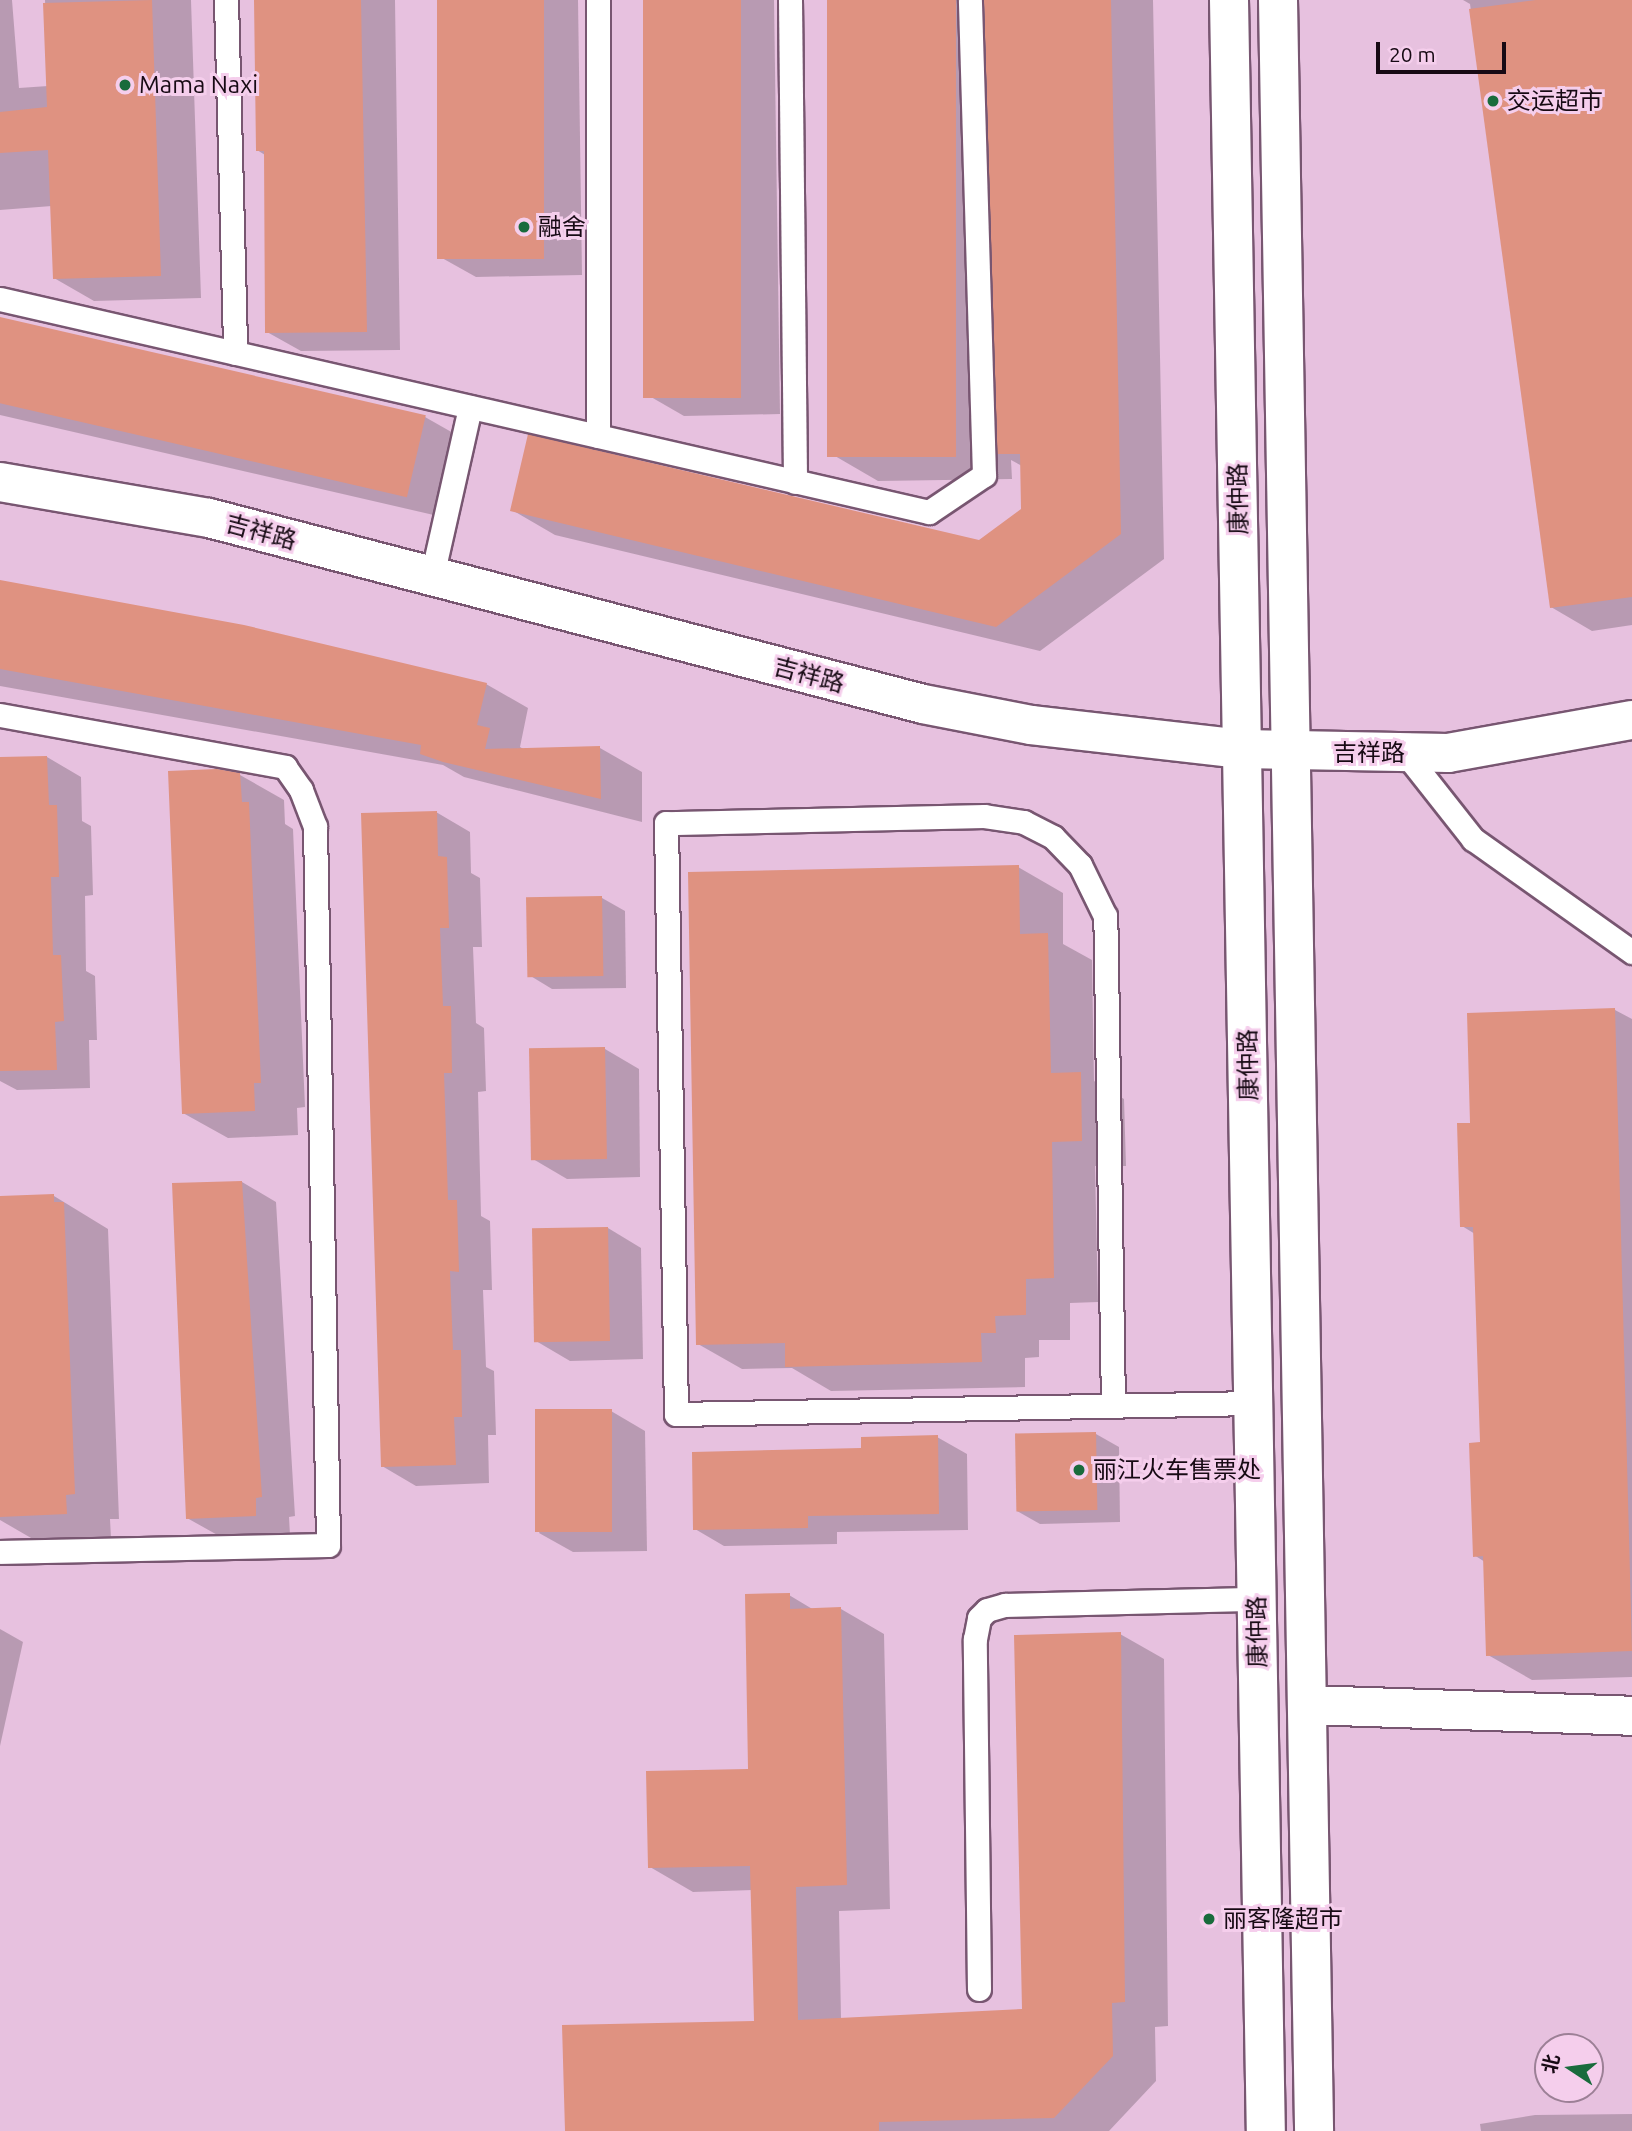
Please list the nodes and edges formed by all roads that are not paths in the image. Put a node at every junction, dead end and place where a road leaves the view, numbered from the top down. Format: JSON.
{"nodes":[{"id":1,"x":226,"y":0,"type":"edge"},
{"id":2,"x":598,"y":0,"type":"edge"},
{"id":3,"x":790,"y":0,"type":"edge"},
{"id":4,"x":970,"y":0,"type":"edge"},
{"id":5,"x":1229,"y":0,"type":"edge"},
{"id":6,"x":1278,"y":0,"type":"edge"},
{"id":7,"x":0,"y":299,"type":"edge"},
{"id":8,"x":235,"y":353,"type":"junction"},
{"id":9,"x":470,"y":407,"type":"junction"},
{"id":10,"x":598,"y":436,"type":"junction"},
{"id":11,"x":0,"y":482,"type":"edge"},
{"id":12,"x":795,"y":482,"type":"junction"},
{"id":13,"x":432,"y":576,"type":"junction"},
{"id":14,"x":0,"y":715,"type":"edge"},
{"id":15,"x":1632,"y":720,"type":"edge"},
{"id":16,"x":1242,"y":749,"type":"junction"},
{"id":17,"x":1290,"y":751,"type":"junction"},
{"id":18,"x":1405,"y":753,"type":"junction"},
{"id":19,"x":1632,"y":952,"type":"edge"},
{"id":20,"x":1253,"y":1403,"type":"junction"},
{"id":21,"x":1112,"y":1406,"type":"junction"},
{"id":22,"x":0,"y":1552,"type":"edge"},
{"id":23,"x":1257,"y":1599,"type":"junction"},
{"id":24,"x":1307,"y":1705,"type":"junction"},
{"id":25,"x":1632,"y":1716,"type":"edge"},
{"id":26,"x":979,"y":1989,"type":"dead end"},
{"id":27,"x":1266,"y":2131,"type":"edge"},
{"id":28,"x":1314,"y":2131,"type":"edge"}],
"edges":[{"from":1,"to":8,"type":"lane"},
{"from":2,"to":10,"type":"lane"},
{"from":3,"to":12,"type":"lane"},
{"from":4,"to":12,"type":"lane"},
{"from":5,"to":16,"type":"main road","name":"康仲路"},
{"from":6,"to":17,"type":"main road","name":"康仲路"},
{"from":7,"to":8,"type":"lane"},
{"from":8,"to":9,"type":"lane"},
{"from":9,"to":10,"type":"lane"},
{"from":9,"to":13,"type":"lane"},
{"from":10,"to":12,"type":"lane"},
{"from":11,"to":13,"type":"main road","name":"吉祥路"},
{"from":13,"to":16,"type":"main road","name":"吉祥路"},
{"from":14,"to":22,"type":"lane"},
{"from":15,"to":18,"type":"main road","name":"吉祥路"},
{"from":16,"to":17,"type":"main road","name":"吉祥路"},
{"from":16,"to":20,"type":"main road","name":"康仲路"},
{"from":17,"to":18,"type":"main road","name":"吉祥路"},
{"from":17,"to":24,"type":"main road","name":"康仲路"},
{"from":18,"to":19,"type":"lane"},
{"from":20,"to":21,"type":"lane"},
{"from":20,"to":23,"type":"main road","name":"康仲路"},
{"from":21,"to":21,"type":"lane"},
{"from":23,"to":26,"type":"lane"},
{"from":23,"to":27,"type":"main road","name":"康仲路"},
{"from":24,"to":25,"type":"main road"},
{"from":24,"to":28,"type":"main road","name":"康仲路"}]}
